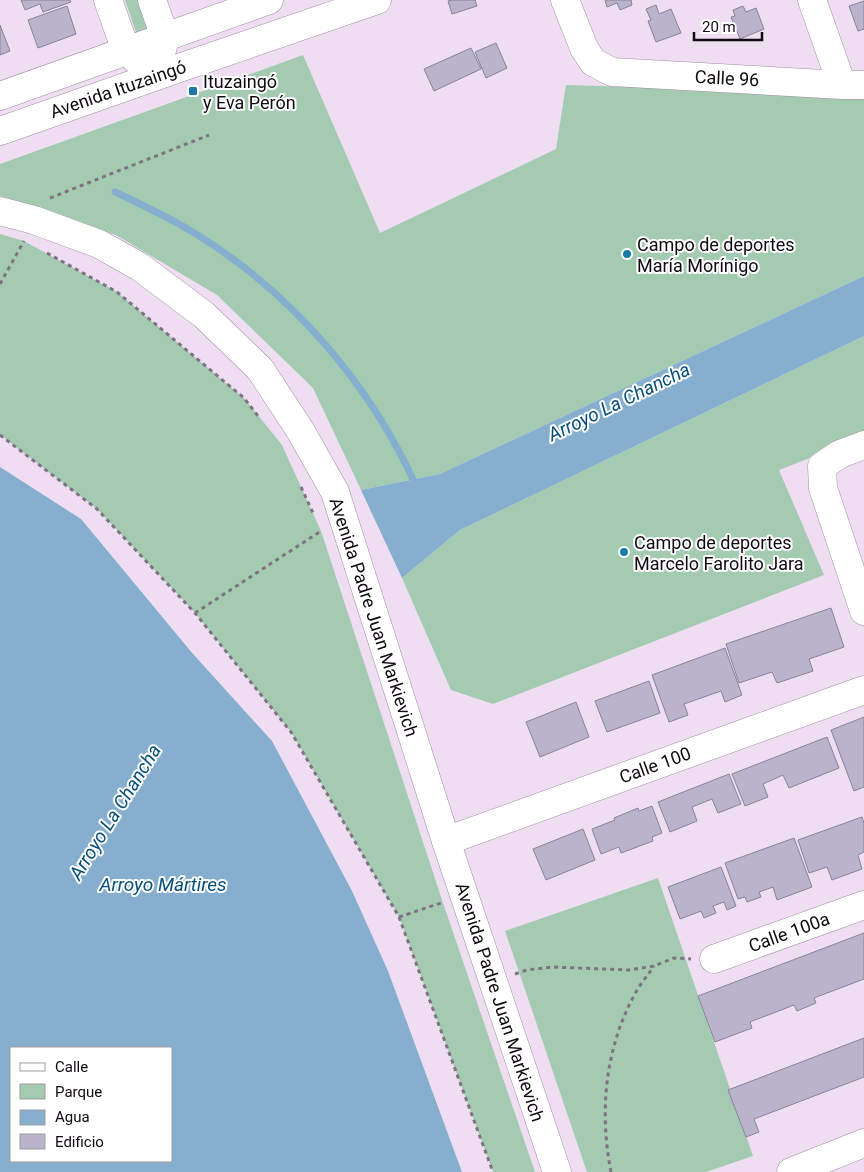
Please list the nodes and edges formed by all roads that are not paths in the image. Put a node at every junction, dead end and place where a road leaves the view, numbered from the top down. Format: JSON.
{"nodes":[{"id":1,"x":108,"y":0,"type":"edge"},
{"id":2,"x":152,"y":0,"type":"edge"},
{"id":3,"x":269,"y":0,"type":"edge"},
{"id":4,"x":377,"y":0,"type":"edge"},
{"id":5,"x":565,"y":0,"type":"edge"},
{"id":6,"x":812,"y":0,"type":"edge"},
{"id":7,"x":165,"y":37,"type":"junction"},
{"id":8,"x":126,"y":51,"type":"junction"},
{"id":9,"x":156,"y":76,"type":"junction"},
{"id":10,"x":853,"y":84,"type":"edge"},
{"id":11,"x":0,"y":96,"type":"edge"},
{"id":12,"x":0,"y":131,"type":"edge"},
{"id":13,"x":0,"y":211,"type":"edge"},
{"id":14,"x":864,"y":445,"type":"edge"},
{"id":15,"x":864,"y":611,"type":"edge"},
{"id":16,"x":864,"y":690,"type":"edge"},
{"id":17,"x":446,"y":842,"type":"junction"},
{"id":18,"x":864,"y":905,"type":"edge"},
{"id":19,"x":714,"y":959,"type":"dead end"},
{"id":20,"x":864,"y":1142,"type":"edge"},
{"id":21,"x":557,"y":1172,"type":"edge"},
{"id":22,"x":791,"y":1172,"type":"edge"}],
"edges":[{"from":1,"to":8,"type":"main road"},
{"from":2,"to":7,"type":"main road"},
{"from":3,"to":7,"type":"main road","name":"Avenida Ituzaingó"},
{"from":4,"to":9,"type":"main road","name":"Avenida Ituzaingó"},
{"from":5,"to":10,"type":"main road","name":"Calle 96"},
{"from":6,"to":10,"type":"main road"},
{"from":7,"to":8,"type":"main road","name":"Avenida Ituzaingó"},
{"from":7,"to":9,"type":"main road"},
{"from":8,"to":9,"type":"main road"},
{"from":8,"to":11,"type":"main road","name":"Avenida Ituzaingó"},
{"from":9,"to":12,"type":"main road","name":"Avenida Ituzaingó"},
{"from":13,"to":17,"type":"main road","name":"Avenida Padre Juan Markievich"},
{"from":14,"to":15,"type":"main road"},
{"from":16,"to":17,"type":"main road","name":"Calle 100"},
{"from":17,"to":21,"type":"main road","name":"Avenida Padre Juan Markievich"},
{"from":18,"to":19,"type":"main road","name":"Calle 100a"},
{"from":20,"to":22,"type":"main road"}]}
